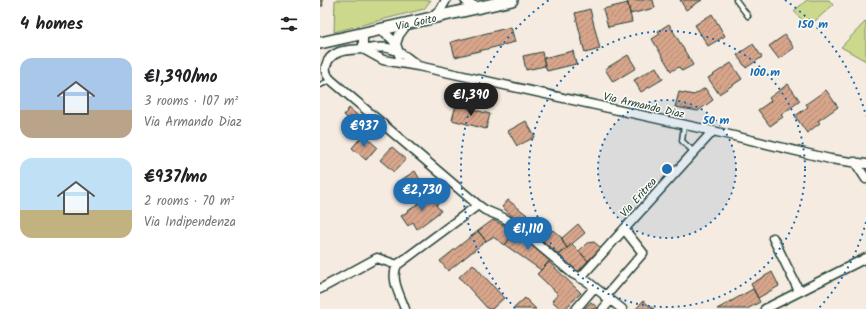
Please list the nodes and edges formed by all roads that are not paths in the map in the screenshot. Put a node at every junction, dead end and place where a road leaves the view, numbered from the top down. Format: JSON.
{"nodes":[{"id":1,"x":446,"y":0,"type":"edge"},
{"id":2,"x":465,"y":0,"type":"edge"},
{"id":3,"x":512,"y":0,"type":"edge"},
{"id":4,"x":736,"y":0,"type":"edge"},
{"id":5,"x":480,"y":8,"type":"junction"},
{"id":6,"x":748,"y":16,"type":"dead end"},
{"id":7,"x":429,"y":19,"type":"junction"},
{"id":8,"x":408,"y":23,"type":"junction"},
{"id":9,"x":377,"y":30,"type":"junction"},
{"id":10,"x":363,"y":33,"type":"junction"},
{"id":11,"x":320,"y":42,"type":"edge"},
{"id":12,"x":397,"y":48,"type":"junction"},
{"id":13,"x":363,"y":49,"type":"junction"},
{"id":14,"x":395,"y":62,"type":"junction"},
{"id":15,"x":418,"y":66,"type":"junction"},
{"id":16,"x":330,"y":80,"type":"junction"},
{"id":17,"x":320,"y":85,"type":"edge"},
{"id":18,"x":684,"y":125,"type":"junction"},
{"id":19,"x":713,"y":131,"type":"junction"},
{"id":20,"x":694,"y":152,"type":"junction"},
{"id":21,"x":855,"y":162,"type":"junction"},
{"id":22,"x":866,"y":164,"type":"edge"},
{"id":23,"x":866,"y":179,"type":"edge"},
{"id":24,"x":478,"y":205,"type":"junction"},
{"id":25,"x":624,"y":229,"type":"junction"},
{"id":26,"x":773,"y":238,"type":"dead end"},
{"id":27,"x":866,"y":258,"type":"edge"},
{"id":28,"x":397,"y":265,"type":"junction"},
{"id":29,"x":580,"y":278,"type":"junction"},
{"id":30,"x":594,"y":288,"type":"junction"},
{"id":31,"x":320,"y":289,"type":"edge"},
{"id":32,"x":799,"y":291,"type":"junction"},
{"id":33,"x":608,"y":299,"type":"junction"},
{"id":34,"x":406,"y":309,"type":"edge"},
{"id":35,"x":576,"y":309,"type":"edge"},
{"id":36,"x":603,"y":309,"type":"edge"},
{"id":37,"x":622,"y":309,"type":"edge"},
{"id":38,"x":765,"y":309,"type":"edge"}],
"edges":[{"from":1,"to":7,"type":"street"},
{"from":2,"to":5,"type":"street"},
{"from":3,"to":5,"type":"street","name":"Via Goito"},
{"from":4,"to":6,"type":"lane"},
{"from":5,"to":7,"type":"street","name":"Via Goito"},
{"from":7,"to":8,"type":"street","name":"Via Goito"},
{"from":8,"to":9,"type":"street","name":"Via Goito"},
{"from":8,"to":12,"type":"street"},
{"from":9,"to":10,"type":"street","name":"Via Goito"},
{"from":9,"to":12,"type":"street","name":"Via Armando Diaz"},
{"from":10,"to":11,"type":"street","name":"Via Goito"},
{"from":10,"to":13,"type":"street"},
{"from":12,"to":13,"type":"street"},
{"from":12,"to":14,"type":"street"},
{"from":12,"to":15,"type":"street","name":"Via Armando Diaz"},
{"from":13,"to":14,"type":"street","name":"Via Armando Diaz"},
{"from":13,"to":16,"type":"street"},
{"from":14,"to":15,"type":"street","name":"Via Armando Diaz"},
{"from":15,"to":18,"type":"street","name":"Via Armando Diaz"},
{"from":16,"to":17,"type":"lane"},
{"from":16,"to":24,"type":"street"},
{"from":18,"to":19,"type":"street","name":"Via Armando Diaz"},
{"from":18,"to":20,"type":"lane"},
{"from":19,"to":20,"type":"street","name":"Via Eritrea"},
{"from":19,"to":21,"type":"street","name":"Via Armando Diaz"},
{"from":20,"to":25,"type":"street","name":"Via Eritrea"},
{"from":21,"to":22,"type":"street","name":"Via Armando Diaz"},
{"from":21,"to":23,"type":"street"},
{"from":24,"to":28,"type":"street"},
{"from":24,"to":29,"type":"street"},
{"from":25,"to":29,"type":"street","name":"Via Eritrea"},
{"from":25,"to":33,"type":"street"},
{"from":26,"to":32,"type":"street"},
{"from":27,"to":32,"type":"street"},
{"from":28,"to":31,"type":"street"},
{"from":28,"to":34,"type":"street"},
{"from":29,"to":30,"type":"street"},
{"from":30,"to":33,"type":"street"},
{"from":30,"to":35,"type":"street"},
{"from":32,"to":38,"type":"street"},
{"from":33,"to":36,"type":"street"},
{"from":33,"to":37,"type":"street"}]}
